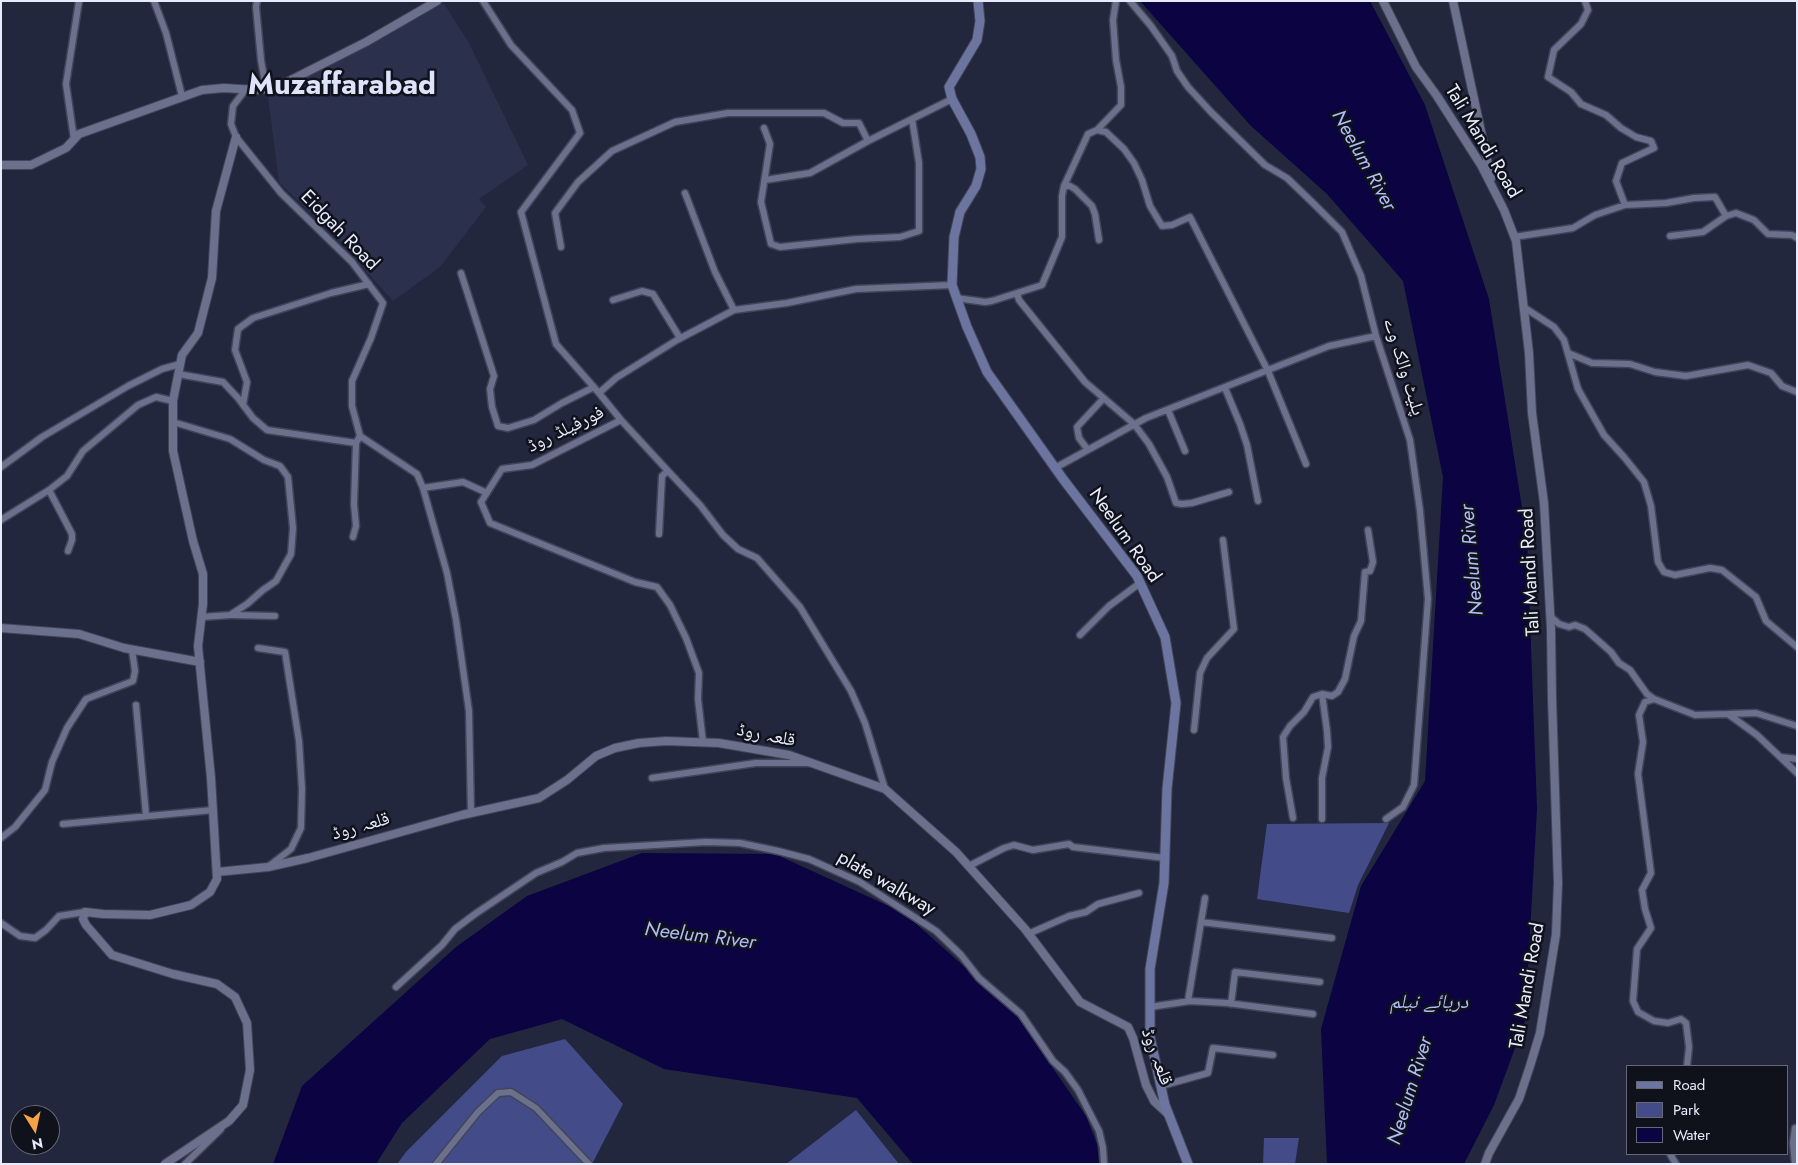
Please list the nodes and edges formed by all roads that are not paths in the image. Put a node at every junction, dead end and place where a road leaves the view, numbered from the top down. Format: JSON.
{"nodes":[{"id":1,"x":79,"y":1,"type":"edge"},
{"id":2,"x":154,"y":1,"type":"edge"},
{"id":3,"x":437,"y":1,"type":"edge"},
{"id":4,"x":483,"y":1,"type":"edge"},
{"id":5,"x":978,"y":1,"type":"edge"},
{"id":6,"x":1116,"y":1,"type":"edge"},
{"id":7,"x":1130,"y":1,"type":"edge"},
{"id":8,"x":1383,"y":1,"type":"edge"},
{"id":9,"x":1453,"y":1,"type":"edge"},
{"id":10,"x":1585,"y":1,"type":"edge"},
{"id":11,"x":256,"y":3,"type":"edge"},
{"id":12,"x":246,"y":89,"type":"junction"},
{"id":13,"x":266,"y":89,"type":"junction"},
{"id":14,"x":182,"y":96,"type":"junction"},
{"id":15,"x":952,"y":99,"type":"junction"},
{"id":16,"x":912,"y":119,"type":"junction"},
{"id":17,"x":764,"y":128,"type":"dead end"},
{"id":18,"x":1097,"y":130,"type":"junction"},
{"id":19,"x":236,"y":137,"type":"junction"},
{"id":20,"x":74,"y":139,"type":"junction"},
{"id":21,"x":868,"y":141,"type":"junction"},
{"id":22,"x":1,"y":165,"type":"edge"},
{"id":23,"x":765,"y":180,"type":"junction"},
{"id":24,"x":1064,"y":186,"type":"junction"},
{"id":25,"x":1493,"y":189,"type":"junction"},
{"id":26,"x":685,"y":193,"type":"dead end"},
{"id":27,"x":1625,"y":205,"type":"junction"},
{"id":28,"x":1726,"y":216,"type":"junction"},
{"id":29,"x":1670,"y":236,"type":"dead end"},
{"id":30,"x":1514,"y":237,"type":"junction"},
{"id":31,"x":1797,"y":238,"type":"edge"},
{"id":32,"x":1099,"y":240,"type":"dead end"},
{"id":33,"x":561,"y":247,"type":"dead end"},
{"id":34,"x":461,"y":273,"type":"dead end"},
{"id":35,"x":369,"y":284,"type":"junction"},
{"id":36,"x":952,"y":285,"type":"junction"},
{"id":37,"x":1017,"y":294,"type":"junction"},
{"id":38,"x":956,"y":298,"type":"junction"},
{"id":39,"x":613,"y":300,"type":"dead end"},
{"id":40,"x":1525,"y":308,"type":"junction"},
{"id":41,"x":734,"y":310,"type":"junction"},
{"id":42,"x":1376,"y":336,"type":"junction"},
{"id":43,"x":680,"y":338,"type":"junction"},
{"id":44,"x":1568,"y":353,"type":"junction"},
{"id":45,"x":180,"y":364,"type":"junction"},
{"id":46,"x":1268,"y":371,"type":"junction"},
{"id":47,"x":178,"y":374,"type":"junction"},
{"id":48,"x":1225,"y":388,"type":"junction"},
{"id":49,"x":596,"y":390,"type":"junction"},
{"id":50,"x":1797,"y":392,"type":"edge"},
{"id":51,"x":1103,"y":399,"type":"junction"},
{"id":52,"x":173,"y":401,"type":"junction"},
{"id":53,"x":243,"y":405,"type":"junction"},
{"id":54,"x":1168,"y":410,"type":"junction"},
{"id":55,"x":621,"y":420,"type":"junction"},
{"id":56,"x":173,"y":422,"type":"junction"},
{"id":57,"x":1134,"y":424,"type":"junction"},
{"id":58,"x":360,"y":436,"type":"junction"},
{"id":59,"x":356,"y":442,"type":"junction"},
{"id":60,"x":1088,"y":450,"type":"junction"},
{"id":61,"x":1185,"y":451,"type":"dead end"},
{"id":62,"x":1306,"y":464,"type":"dead end"},
{"id":63,"x":1,"y":467,"type":"edge"},
{"id":64,"x":1056,"y":468,"type":"junction"},
{"id":65,"x":668,"y":471,"type":"junction"},
{"id":66,"x":423,"y":488,"type":"junction"},
{"id":67,"x":49,"y":490,"type":"junction"},
{"id":68,"x":1229,"y":492,"type":"dead end"},
{"id":69,"x":486,"y":493,"type":"junction"},
{"id":70,"x":1258,"y":501,"type":"dead end"},
{"id":71,"x":1,"y":520,"type":"edge"},
{"id":72,"x":1368,"y":530,"type":"dead end"},
{"id":73,"x":659,"y":534,"type":"dead end"},
{"id":74,"x":353,"y":537,"type":"dead end"},
{"id":75,"x":1224,"y":540,"type":"dead end"},
{"id":76,"x":68,"y":551,"type":"dead end"},
{"id":77,"x":1140,"y":583,"type":"junction"},
{"id":78,"x":230,"y":615,"type":"junction"},
{"id":79,"x":275,"y":616,"type":"dead end"},
{"id":80,"x":202,"y":617,"type":"junction"},
{"id":81,"x":1551,"y":618,"type":"junction"},
{"id":82,"x":1,"y":628,"type":"edge"},
{"id":83,"x":1080,"y":635,"type":"dead end"},
{"id":84,"x":1797,"y":646,"type":"edge"},
{"id":85,"x":258,"y":648,"type":"dead end"},
{"id":86,"x":132,"y":650,"type":"junction"},
{"id":87,"x":200,"y":662,"type":"junction"},
{"id":88,"x":1322,"y":694,"type":"junction"},
{"id":89,"x":1654,"y":699,"type":"junction"},
{"id":90,"x":136,"y":705,"type":"dead end"},
{"id":91,"x":1728,"y":714,"type":"junction"},
{"id":92,"x":1797,"y":726,"type":"edge"},
{"id":93,"x":1194,"y":730,"type":"dead end"},
{"id":94,"x":703,"y":742,"type":"junction"},
{"id":95,"x":1780,"y":757,"type":"junction"},
{"id":96,"x":1797,"y":759,"type":"edge"},
{"id":97,"x":812,"y":763,"type":"junction"},
{"id":98,"x":1797,"y":773,"type":"edge"},
{"id":99,"x":652,"y":778,"type":"dead end"},
{"id":100,"x":885,"y":789,"type":"junction"},
{"id":101,"x":213,"y":810,"type":"junction"},
{"id":102,"x":471,"y":813,"type":"junction"},
{"id":103,"x":146,"y":816,"type":"junction"},
{"id":104,"x":1293,"y":818,"type":"dead end"},
{"id":105,"x":1322,"y":819,"type":"dead end"},
{"id":106,"x":1386,"y":819,"type":"dead end"},
{"id":107,"x":63,"y":824,"type":"dead end"},
{"id":108,"x":1,"y":838,"type":"edge"},
{"id":109,"x":1165,"y":858,"type":"junction"},
{"id":110,"x":969,"y":866,"type":"junction"},
{"id":111,"x":268,"y":867,"type":"junction"},
{"id":112,"x":217,"y":872,"type":"junction"},
{"id":113,"x":1139,"y":893,"type":"dead end"},
{"id":114,"x":1205,"y":898,"type":"dead end"},
{"id":115,"x":85,"y":912,"type":"junction"},
{"id":116,"x":1201,"y":922,"type":"junction"},
{"id":117,"x":1,"y":923,"type":"edge"},
{"id":118,"x":1028,"y":934,"type":"junction"},
{"id":119,"x":1332,"y":938,"type":"dead end"},
{"id":120,"x":1320,"y":982,"type":"dead end"},
{"id":121,"x":396,"y":987,"type":"dead end"},
{"id":122,"x":1188,"y":1001,"type":"junction"},
{"id":123,"x":1231,"y":1004,"type":"junction"},
{"id":124,"x":1150,"y":1007,"type":"junction"},
{"id":125,"x":1313,"y":1014,"type":"dead end"},
{"id":126,"x":1273,"y":1055,"type":"dead end"},
{"id":127,"x":1687,"y":1065,"type":"edge"},
{"id":128,"x":1161,"y":1086,"type":"junction"},
{"id":129,"x":1170,"y":1115,"type":"junction"},
{"id":130,"x":230,"y":1122,"type":"junction"},
{"id":131,"x":1795,"y":1128,"type":"dead end"},
{"id":132,"x":165,"y":1164,"type":"edge"},
{"id":133,"x":185,"y":1164,"type":"edge"},
{"id":134,"x":436,"y":1164,"type":"edge"},
{"id":135,"x":589,"y":1164,"type":"edge"},
{"id":136,"x":1104,"y":1164,"type":"edge"},
{"id":137,"x":1188,"y":1164,"type":"edge"},
{"id":138,"x":1485,"y":1164,"type":"edge"},
{"id":139,"x":1795,"y":1164,"type":"edge"}],
"edges":[{"from":1,"to":20,"type":"street"},
{"from":2,"to":14,"type":"street"},
{"from":3,"to":13,"type":"street"},
{"from":4,"to":49,"type":"street"},
{"from":5,"to":15,"type":"main road"},
{"from":6,"to":18,"type":"street"},
{"from":7,"to":42,"type":"street","name":"پلیٹ والک وے"},
{"from":8,"to":25,"type":"street","name":"Tali Mandi Road"},
{"from":9,"to":25,"type":"street"},
{"from":10,"to":27,"type":"street"},
{"from":11,"to":13,"type":"street"},
{"from":12,"to":13,"type":"street"},
{"from":12,"to":14,"type":"street"},
{"from":12,"to":19,"type":"street","name":"Eidgah Road"},
{"from":14,"to":20,"type":"street"},
{"from":15,"to":16,"type":"street"},
{"from":15,"to":36,"type":"main road","name":"Neelum Road"},
{"from":16,"to":21,"type":"street"},
{"from":16,"to":23,"type":"street"},
{"from":17,"to":23,"type":"street"},
{"from":18,"to":24,"type":"street"},
{"from":18,"to":46,"type":"street"},
{"from":19,"to":35,"type":"street","name":"Eidgah Road"},
{"from":19,"to":45,"type":"street"},
{"from":20,"to":22,"type":"street"},
{"from":21,"to":23,"type":"street"},
{"from":21,"to":33,"type":"street"},
{"from":24,"to":32,"type":"street"},
{"from":24,"to":37,"type":"street"},
{"from":25,"to":30,"type":"street","name":"Tali Mandi Road"},
{"from":26,"to":41,"type":"street"},
{"from":27,"to":28,"type":"street"},
{"from":27,"to":30,"type":"street"},
{"from":28,"to":29,"type":"street"},
{"from":28,"to":31,"type":"street"},
{"from":30,"to":40,"type":"street","name":"Tali Mandi Road"},
{"from":34,"to":49,"type":"street"},
{"from":35,"to":53,"type":"street"},
{"from":35,"to":58,"type":"street","name":"Eidgah Road"},
{"from":36,"to":38,"type":"main road","name":"Neelum Road"},
{"from":36,"to":41,"type":"street","name":"فورفیلڈ روڈ"},
{"from":37,"to":38,"type":"street"},
{"from":37,"to":51,"type":"street"},
{"from":38,"to":64,"type":"main road","name":"Neelum Road"},
{"from":39,"to":43,"type":"street"},
{"from":40,"to":44,"type":"street"},
{"from":40,"to":81,"type":"street","name":"Tali Mandi Road"},
{"from":41,"to":43,"type":"street","name":"فورفیلڈ روڈ"},
{"from":42,"to":46,"type":"street"},
{"from":42,"to":106,"type":"street","name":"پلیٹ والک وے"},
{"from":43,"to":49,"type":"street","name":"فورفیلڈ روڈ"},
{"from":44,"to":50,"type":"street"},
{"from":44,"to":84,"type":"street"},
{"from":45,"to":47,"type":"street"},
{"from":45,"to":63,"type":"street"},
{"from":46,"to":48,"type":"street"},
{"from":46,"to":62,"type":"street"},
{"from":47,"to":52,"type":"street"},
{"from":47,"to":53,"type":"street"},
{"from":48,"to":54,"type":"street"},
{"from":48,"to":70,"type":"street"},
{"from":49,"to":55,"type":"street","name":"فورفیلڈ روڈ"},
{"from":51,"to":57,"type":"street"},
{"from":51,"to":60,"type":"street"},
{"from":52,"to":56,"type":"street"},
{"from":52,"to":67,"type":"street"},
{"from":53,"to":59,"type":"street"},
{"from":54,"to":57,"type":"street"},
{"from":54,"to":61,"type":"street"},
{"from":55,"to":65,"type":"street"},
{"from":55,"to":69,"type":"street","name":"فورفیلڈ روڈ"},
{"from":56,"to":78,"type":"street"},
{"from":56,"to":80,"type":"street"},
{"from":57,"to":60,"type":"street"},
{"from":57,"to":68,"type":"street"},
{"from":58,"to":59,"type":"street"},
{"from":58,"to":66,"type":"street"},
{"from":59,"to":74,"type":"street"},
{"from":60,"to":64,"type":"street"},
{"from":64,"to":77,"type":"main road","name":"Neelum Road"},
{"from":65,"to":73,"type":"street"},
{"from":65,"to":100,"type":"street"},
{"from":66,"to":69,"type":"street"},
{"from":66,"to":102,"type":"street"},
{"from":67,"to":71,"type":"street"},
{"from":67,"to":76,"type":"street"},
{"from":69,"to":94,"type":"street"},
{"from":72,"to":88,"type":"street"},
{"from":75,"to":93,"type":"street"},
{"from":77,"to":83,"type":"street"},
{"from":77,"to":109,"type":"main road","name":"Neelum Road"},
{"from":78,"to":79,"type":"street"},
{"from":78,"to":80,"type":"street"},
{"from":80,"to":87,"type":"street"},
{"from":81,"to":89,"type":"street"},
{"from":81,"to":138,"type":"street","name":"Tali Mandi Road"},
{"from":82,"to":86,"type":"street"},
{"from":85,"to":111,"type":"street"},
{"from":86,"to":87,"type":"street"},
{"from":86,"to":108,"type":"street"},
{"from":87,"to":101,"type":"street"},
{"from":88,"to":104,"type":"street"},
{"from":88,"to":105,"type":"street"},
{"from":89,"to":91,"type":"street"},
{"from":89,"to":127,"type":"street"},
{"from":90,"to":103,"type":"street"},
{"from":91,"to":92,"type":"street"},
{"from":91,"to":95,"type":"street"},
{"from":94,"to":97,"type":"street","name":"قلعہ روڈ"},
{"from":94,"to":102,"type":"street","name":"قلعہ روڈ"},
{"from":95,"to":96,"type":"street"},
{"from":95,"to":98,"type":"street"},
{"from":97,"to":99,"type":"street"},
{"from":97,"to":100,"type":"street","name":"قلعہ روڈ"},
{"from":100,"to":110,"type":"street","name":"قلعہ روڈ"},
{"from":101,"to":103,"type":"street"},
{"from":101,"to":112,"type":"street"},
{"from":102,"to":111,"type":"street","name":"قلعہ روڈ"},
{"from":103,"to":107,"type":"street"},
{"from":109,"to":110,"type":"street"},
{"from":109,"to":124,"type":"main road","name":"Neelum Road"},
{"from":110,"to":118,"type":"street","name":"قلعہ روڈ"},
{"from":111,"to":112,"type":"street","name":"قلعہ روڈ"},
{"from":112,"to":115,"type":"street"},
{"from":113,"to":118,"type":"street"},
{"from":114,"to":116,"type":"street"},
{"from":115,"to":117,"type":"street"},
{"from":115,"to":130,"type":"street"},
{"from":116,"to":119,"type":"street"},
{"from":116,"to":122,"type":"street"},
{"from":118,"to":129,"type":"street","name":"قلعہ روڈ"},
{"from":120,"to":123,"type":"street"},
{"from":121,"to":136,"type":"street","name":"plate walkway"},
{"from":122,"to":123,"type":"street"},
{"from":122,"to":124,"type":"street"},
{"from":123,"to":125,"type":"street"},
{"from":124,"to":128,"type":"main road","name":"Neelum Road"},
{"from":126,"to":128,"type":"street"},
{"from":128,"to":129,"type":"main road","name":"Neelum Road"},
{"from":129,"to":137,"type":"main road","name":"Neelum Road"},
{"from":130,"to":132,"type":"street"},
{"from":130,"to":133,"type":"street"},
{"from":131,"to":139,"type":"street"},
{"from":134,"to":135,"type":"street"}]}
